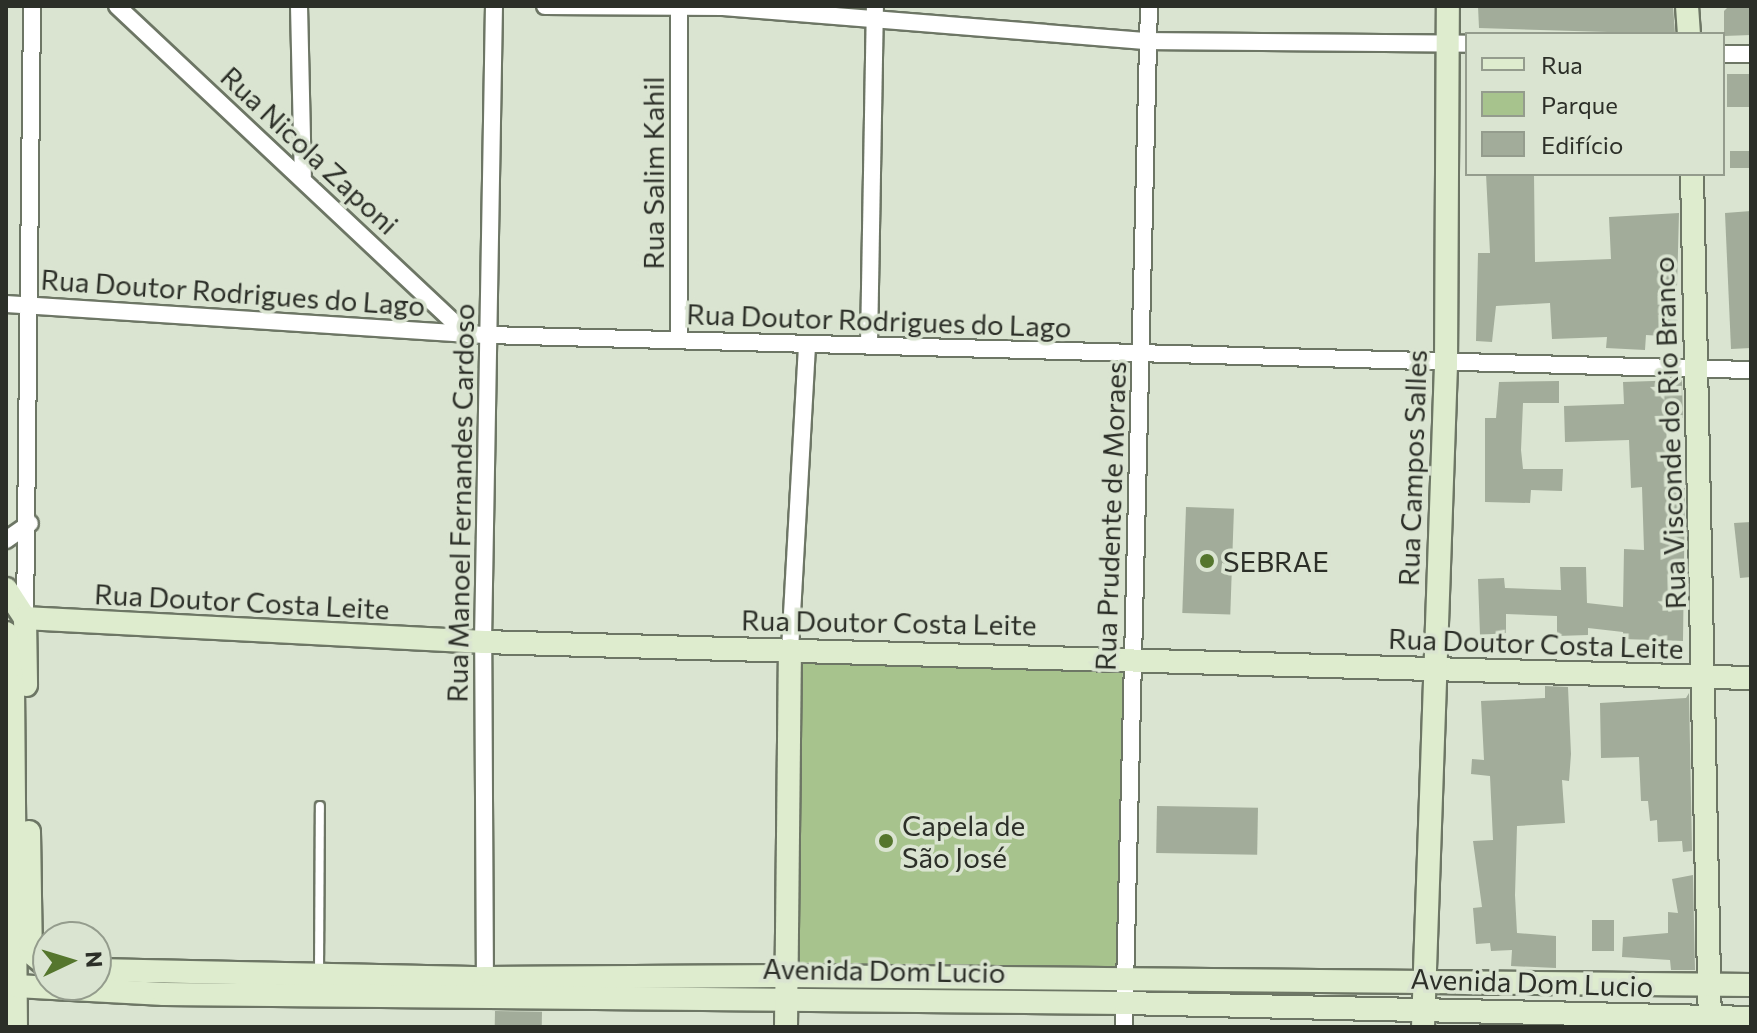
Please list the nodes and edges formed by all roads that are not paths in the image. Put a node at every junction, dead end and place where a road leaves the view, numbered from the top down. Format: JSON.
{"nodes":[{"id":1,"x":32,"y":6,"type":"edge"},
{"id":2,"x":117,"y":6,"type":"edge"},
{"id":3,"x":299,"y":6,"type":"edge"},
{"id":4,"x":494,"y":6,"type":"edge"},
{"id":5,"x":545,"y":6,"type":"edge"},
{"id":6,"x":679,"y":6,"type":"edge"},
{"id":7,"x":1149,"y":6,"type":"edge"},
{"id":8,"x":1448,"y":6,"type":"edge"},
{"id":9,"x":1687,"y":6,"type":"edge"},
{"id":10,"x":875,"y":12,"type":"edge"},
{"id":11,"x":1689,"y":32,"type":"edge"},
{"id":12,"x":1148,"y":41,"type":"junction"},
{"id":13,"x":1457,"y":43,"type":"edge"},
{"id":14,"x":1725,"y":54,"type":"edge"},
{"id":15,"x":1751,"y":54,"type":"edge"},
{"id":16,"x":303,"y":176,"type":"junction"},
{"id":17,"x":1692,"y":176,"type":"edge"},
{"id":18,"x":6,"y":304,"type":"edge"},
{"id":19,"x":28,"y":305,"type":"junction"},
{"id":20,"x":466,"y":334,"type":"junction"},
{"id":21,"x":488,"y":335,"type":"junction"},
{"id":22,"x":679,"y":340,"type":"junction"},
{"id":23,"x":807,"y":344,"type":"junction"},
{"id":24,"x":869,"y":345,"type":"junction"},
{"id":25,"x":1143,"y":354,"type":"junction"},
{"id":26,"x":1446,"y":364,"type":"junction"},
{"id":27,"x":1696,"y":370,"type":"junction"},
{"id":28,"x":1751,"y":370,"type":"edge"},
{"id":29,"x":30,"y":523,"type":"junction"},
{"id":30,"x":6,"y":540,"type":"edge"},
{"id":31,"x":6,"y":589,"type":"edge"},
{"id":32,"x":25,"y":618,"type":"junction"},
{"id":33,"x":7,"y":636,"type":"edge"},
{"id":34,"x":483,"y":642,"type":"junction"},
{"id":35,"x":790,"y":650,"type":"junction"},
{"id":36,"x":1130,"y":658,"type":"junction"},
{"id":37,"x":1435,"y":672,"type":"junction"},
{"id":38,"x":1706,"y":678,"type":"junction"},
{"id":39,"x":1751,"y":678,"type":"edge"},
{"id":40,"x":320,"y":806,"type":"dead end"},
{"id":41,"x":37,"y":921,"type":"edge"},
{"id":42,"x":112,"y":970,"type":"edge"},
{"id":43,"x":319,"y":975,"type":"junction"},
{"id":44,"x":787,"y":976,"type":"junction"},
{"id":45,"x":1424,"y":984,"type":"junction"},
{"id":46,"x":1710,"y":984,"type":"junction"},
{"id":47,"x":1751,"y":985,"type":"edge"},
{"id":48,"x":16,"y":986,"type":"junction"},
{"id":49,"x":485,"y":989,"type":"junction"},
{"id":50,"x":1125,"y":992,"type":"junction"},
{"id":51,"x":785,"y":999,"type":"junction"},
{"id":52,"x":1423,"y":1017,"type":"edge"},
{"id":53,"x":1751,"y":1018,"type":"edge"},
{"id":54,"x":1710,"y":1022,"type":"edge"},
{"id":55,"x":16,"y":1027,"type":"edge"},
{"id":56,"x":786,"y":1027,"type":"edge"},
{"id":57,"x":1124,"y":1027,"type":"edge"}],
"edges":[{"from":1,"to":19,"type":"street"},
{"from":2,"to":16,"type":"street","name":"Rua Nicola Zaponi"},
{"from":3,"to":16,"type":"street"},
{"from":4,"to":21,"type":"street","name":"Rua Manoel Fernandes Cardoso"},
{"from":5,"to":6,"type":"street"},
{"from":6,"to":10,"type":"street"},
{"from":6,"to":22,"type":"street","name":"Rua Salim Kahil"},
{"from":7,"to":12,"type":"street","name":"Rua Prudente de Moraes"},
{"from":8,"to":13,"type":"main road","name":"Rua Campos Salles"},
{"from":9,"to":11,"type":"main road"},
{"from":10,"to":12,"type":"street"},
{"from":10,"to":24,"type":"street"},
{"from":12,"to":13,"type":"street"},
{"from":12,"to":25,"type":"street","name":"Rua Prudente de Moraes"},
{"from":13,"to":26,"type":"main road","name":"Rua Campos Salles"},
{"from":14,"to":15,"type":"street"},
{"from":16,"to":20,"type":"street","name":"Rua Nicola Zaponi"},
{"from":17,"to":27,"type":"main road","name":"Rua Visconde do Rio Branco"},
{"from":18,"to":19,"type":"street","name":"Rua Doutor Rodrigues do Lago"},
{"from":19,"to":20,"type":"street","name":"Rua Doutor Rodrigues do Lago"},
{"from":19,"to":29,"type":"street"},
{"from":20,"to":21,"type":"street","name":"Rua Doutor Rodrigues do Lago"},
{"from":21,"to":22,"type":"street","name":"Rua Doutor Rodrigues do Lago"},
{"from":21,"to":34,"type":"street","name":"Rua Manoel Fernandes Cardoso"},
{"from":22,"to":23,"type":"street","name":"Rua Doutor Rodrigues do Lago"},
{"from":23,"to":24,"type":"street","name":"Rua Doutor Rodrigues do Lago"},
{"from":23,"to":35,"type":"street"},
{"from":24,"to":25,"type":"street","name":"Rua Doutor Rodrigues do Lago"},
{"from":25,"to":26,"type":"street","name":"Rua Doutor Rodrigues do Lago"},
{"from":25,"to":36,"type":"street","name":"Rua Prudente de Moraes"},
{"from":26,"to":27,"type":"street","name":"Rua Doutor Rodrigues do Lago"},
{"from":26,"to":37,"type":"main road","name":"Rua Campos Salles"},
{"from":27,"to":28,"type":"street","name":"Rua Doutor Rodrigues do Lago"},
{"from":27,"to":38,"type":"main road","name":"Rua Visconde do Rio Branco"},
{"from":29,"to":30,"type":"street"},
{"from":29,"to":32,"type":"street"},
{"from":31,"to":32,"type":"main road"},
{"from":32,"to":34,"type":"main road","name":"Rua Doutor Costa Leite"},
{"from":32,"to":41,"type":"main road"},
{"from":33,"to":48,"type":"main road"},
{"from":34,"to":35,"type":"main road","name":"Rua Doutor Costa Leite"},
{"from":34,"to":49,"type":"street","name":"Rua Manoel Fernandes Cardoso"},
{"from":35,"to":36,"type":"main road","name":"Rua Doutor Costa Leite"},
{"from":35,"to":44,"type":"main road"},
{"from":36,"to":37,"type":"main road","name":"Rua Doutor Costa Leite"},
{"from":36,"to":50,"type":"street","name":"Rua Prudente de Moraes"},
{"from":37,"to":38,"type":"main road","name":"Rua Doutor Costa Leite"},
{"from":37,"to":45,"type":"main road","name":"Rua Campos Salles"},
{"from":38,"to":39,"type":"main road","name":"Rua Doutor Costa Leite"},
{"from":38,"to":46,"type":"main road","name":"Rua Visconde do Rio Branco"},
{"from":40,"to":43,"type":"lane"},
{"from":42,"to":43,"type":"main road","name":"Avenida Dom Lucio"},
{"from":43,"to":49,"type":"main road","name":"Avenida Dom Lucio"},
{"from":44,"to":49,"type":"main road","name":"Avenida Dom Lucio"},
{"from":44,"to":50,"type":"main road","name":"Avenida Dom Lucio"},
{"from":44,"to":51,"type":"main road"},
{"from":45,"to":46,"type":"main road","name":"Avenida Dom Lucio"},
{"from":45,"to":50,"type":"main road","name":"Avenida Dom Lucio"},
{"from":45,"to":52,"type":"main road","name":"Rua Campos Salles"},
{"from":46,"to":47,"type":"main road","name":"Avenida Dom Lucio"},
{"from":46,"to":54,"type":"main road","name":"Rua Visconde do Rio Branco"},
{"from":48,"to":49,"type":"main road","name":"Avenida Dom Lucio"},
{"from":48,"to":55,"type":"main road"},
{"from":49,"to":51,"type":"main road","name":"Avenida Dom Lucio"},
{"from":50,"to":51,"type":"main road","name":"Avenida Dom Lucio"},
{"from":50,"to":52,"type":"main road","name":"Avenida Dom Lucio"},
{"from":50,"to":57,"type":"street","name":"Rua Prudente de Moraes"},
{"from":51,"to":56,"type":"main road"},
{"from":52,"to":54,"type":"main road","name":"Avenida Dom Lucio"},
{"from":53,"to":54,"type":"main road","name":"Avenida Dom Lucio"}]}
